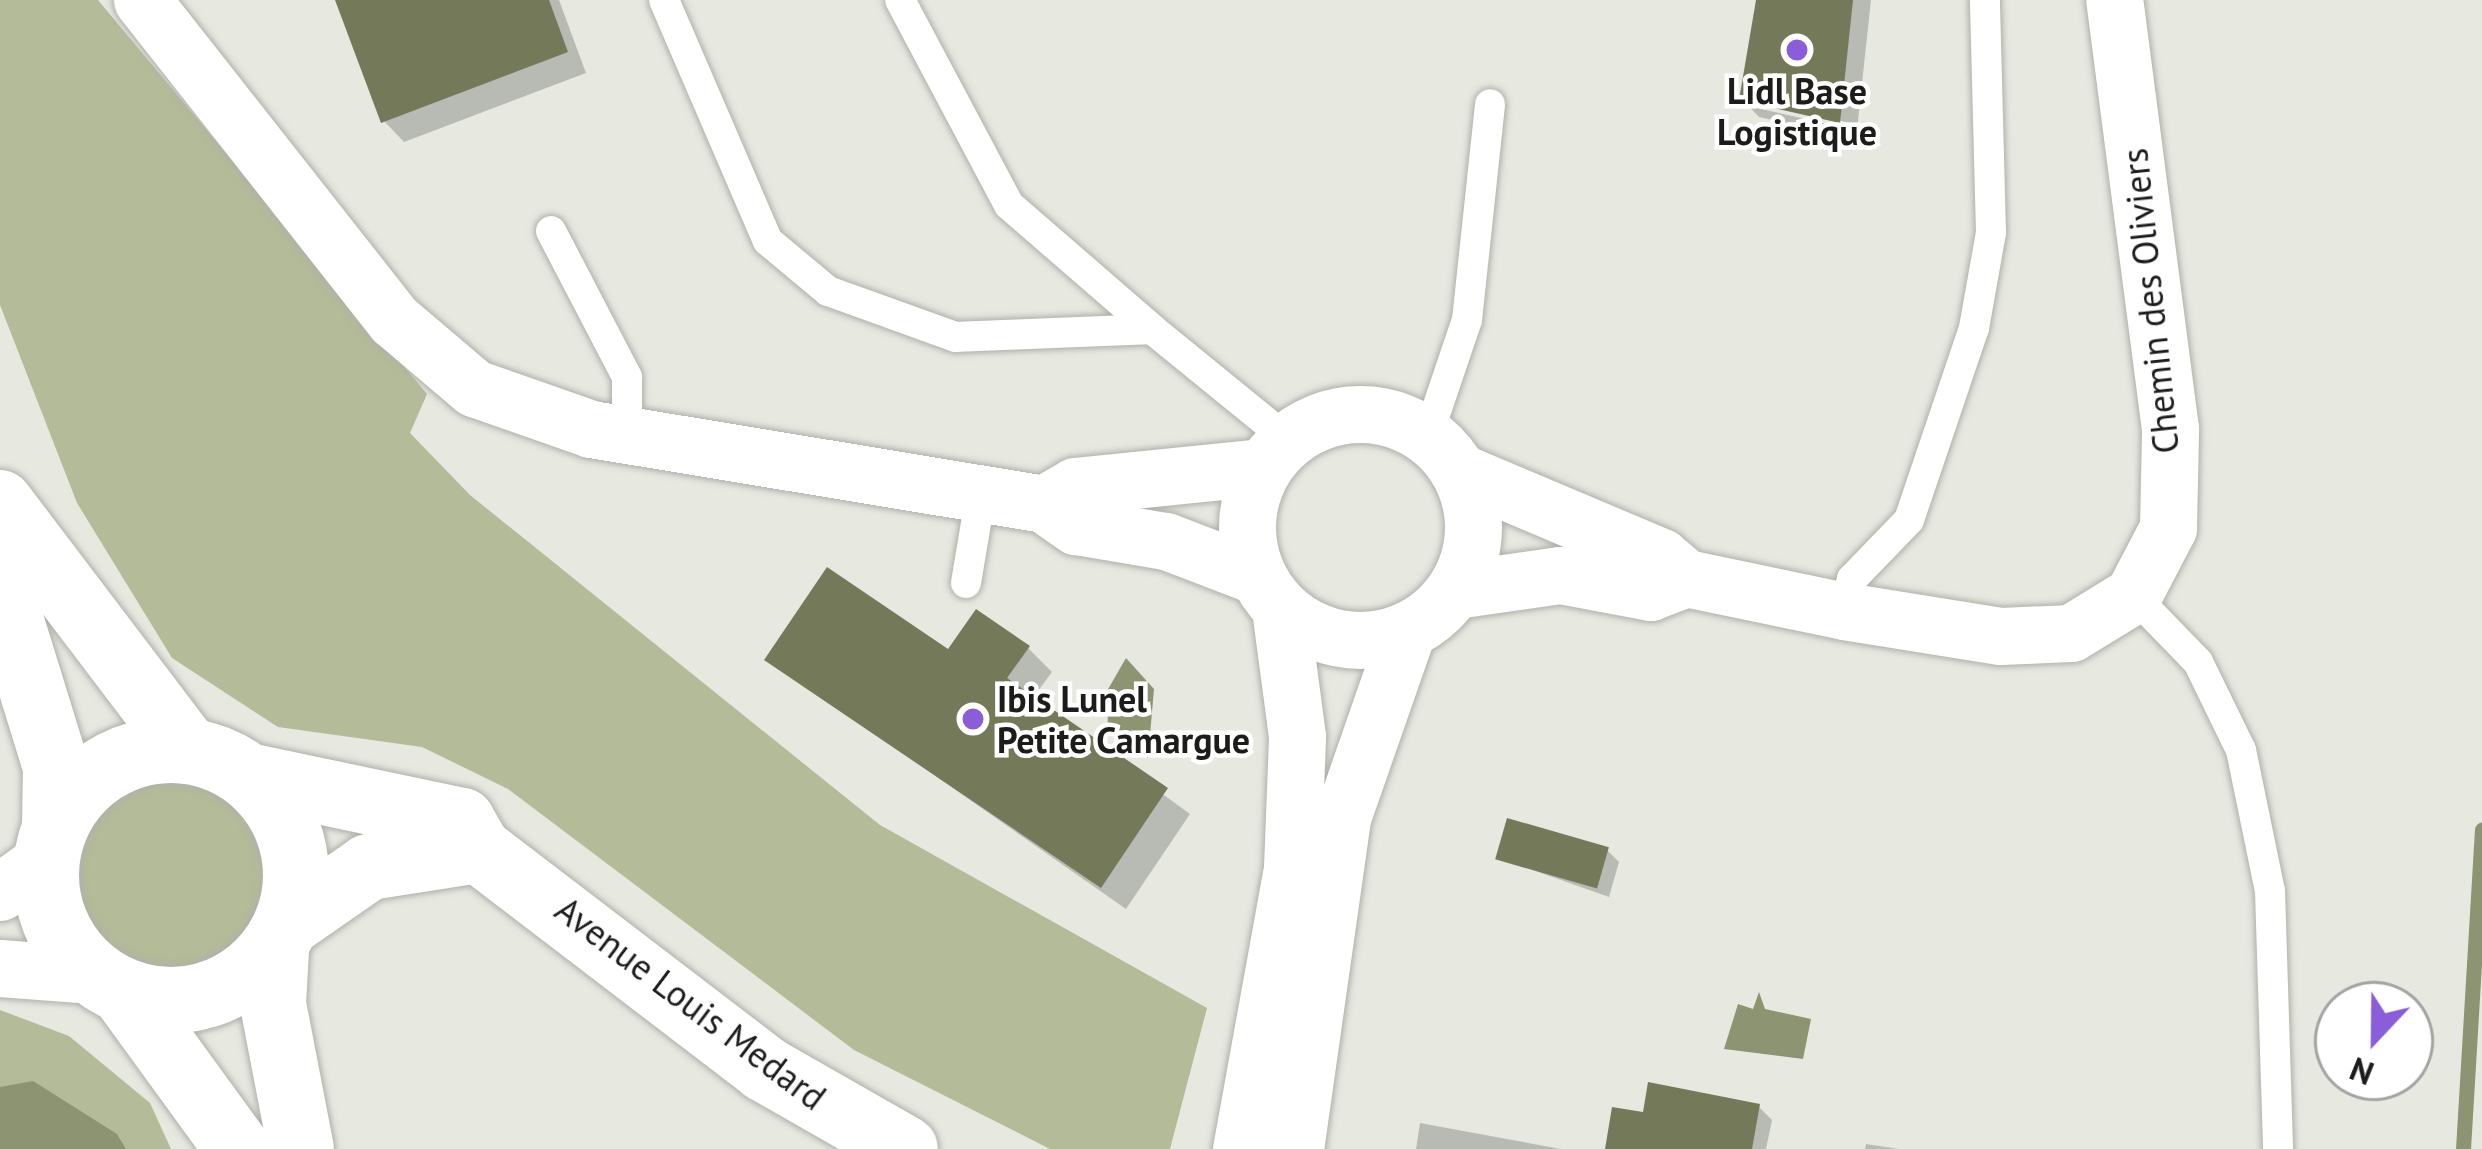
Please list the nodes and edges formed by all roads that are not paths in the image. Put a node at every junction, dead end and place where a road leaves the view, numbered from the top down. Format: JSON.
{"nodes":[{"id":1,"x":142,"y":0,"type":"edge"},
{"id":2,"x":664,"y":0,"type":"edge"},
{"id":3,"x":900,"y":0,"type":"edge"},
{"id":4,"x":1984,"y":0,"type":"edge"},
{"id":5,"x":2114,"y":0,"type":"edge"},
{"id":6,"x":1490,"y":104,"type":"dead end"},
{"id":7,"x":551,"y":231,"type":"dead end"},
{"id":8,"x":1152,"y":328,"type":"junction"},
{"id":9,"x":626,"y":435,"type":"junction"},
{"id":10,"x":1275,"y":453,"type":"junction"},
{"id":11,"x":1444,"y":454,"type":"junction"},
{"id":12,"x":981,"y":493,"type":"junction"},
{"id":13,"x":0,"y":503,"type":"edge"},
{"id":14,"x":1044,"y":504,"type":"junction"},
{"id":15,"x":1686,"y":578,"type":"junction"},
{"id":16,"x":966,"y":583,"type":"dead end"},
{"id":17,"x":0,"y":586,"type":"edge"},
{"id":18,"x":1455,"y":590,"type":"junction"},
{"id":19,"x":1268,"y":592,"type":"junction"},
{"id":20,"x":2133,"y":595,"type":"junction"},
{"id":21,"x":1844,"y":611,"type":"junction"},
{"id":22,"x":1407,"y":631,"type":"junction"},
{"id":23,"x":188,"y":751,"type":"junction"},
{"id":24,"x":248,"y":776,"type":"junction"},
{"id":25,"x":479,"y":850,"type":"junction"},
{"id":26,"x":34,"y":859,"type":"edge"},
{"id":27,"x":281,"y":937,"type":"junction"},
{"id":28,"x":0,"y":968,"type":"edge"},
{"id":29,"x":108,"y":983,"type":"junction"},
{"id":30,"x":238,"y":1149,"type":"edge"},
{"id":31,"x":301,"y":1149,"type":"edge"},
{"id":32,"x":905,"y":1149,"type":"edge"},
{"id":33,"x":1240,"y":1149,"type":"edge"},
{"id":34,"x":1295,"y":1149,"type":"edge"},
{"id":35,"x":2278,"y":1149,"type":"edge"}],
"edges":[{"from":1,"to":9,"type":"street"},
{"from":2,"to":8,"type":"lane"},
{"from":3,"to":8,"type":"lane"},
{"from":4,"to":21,"type":"lane"},
{"from":5,"to":20,"type":"street","name":"Chemin des Oliviers"},
{"from":6,"to":11,"type":"lane"},
{"from":7,"to":9,"type":"lane"},
{"from":8,"to":10,"type":"lane"},
{"from":9,"to":12,"type":"street"},
{"from":10,"to":11,"type":"street"},
{"from":10,"to":14,"type":"street"},
{"from":10,"to":19,"type":"street"},
{"from":11,"to":15,"type":"street"},
{"from":11,"to":18,"type":"street"},
{"from":12,"to":14,"type":"street"},
{"from":12,"to":16,"type":"lane"},
{"from":13,"to":23,"type":"main road"},
{"from":14,"to":19,"type":"street"},
{"from":15,"to":18,"type":"street"},
{"from":15,"to":21,"type":"street"},
{"from":17,"to":26,"type":"main road"},
{"from":18,"to":22,"type":"street"},
{"from":19,"to":22,"type":"street"},
{"from":19,"to":33,"type":"street"},
{"from":20,"to":21,"type":"street"},
{"from":20,"to":35,"type":"lane"},
{"from":22,"to":34,"type":"street"},
{"from":23,"to":24,"type":"main road"},
{"from":23,"to":26,"type":"main road"},
{"from":24,"to":25,"type":"main road","name":"Avenue Louis Medard"},
{"from":24,"to":27,"type":"main road"},
{"from":25,"to":27,"type":"main road"},
{"from":25,"to":32,"type":"main road","name":"Avenue Louis Medard"},
{"from":26,"to":29,"type":"main road"},
{"from":27,"to":29,"type":"main road"},
{"from":27,"to":31,"type":"main road"},
{"from":28,"to":29,"type":"street"},
{"from":29,"to":30,"type":"main road"}]}
